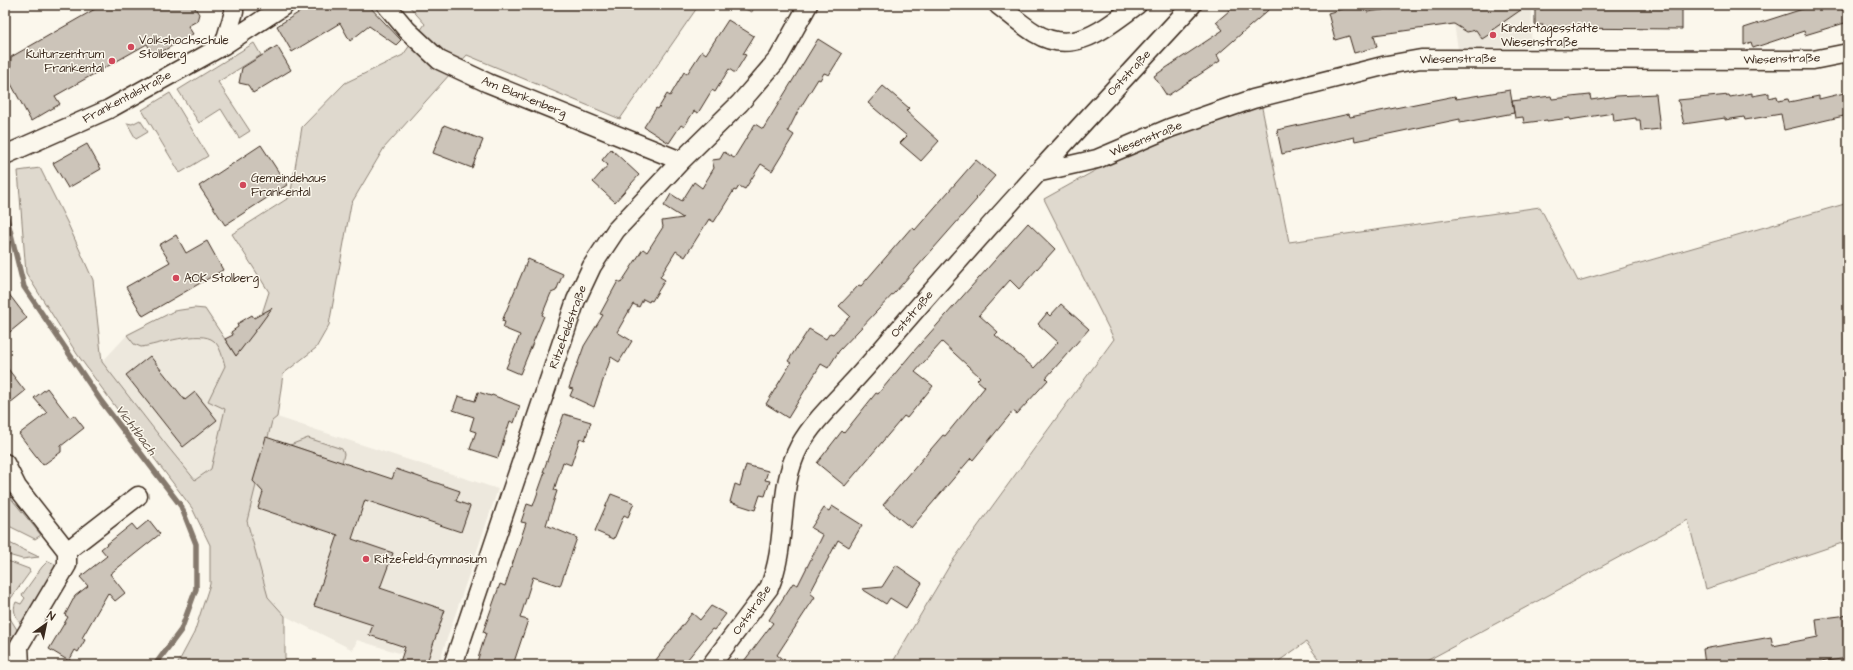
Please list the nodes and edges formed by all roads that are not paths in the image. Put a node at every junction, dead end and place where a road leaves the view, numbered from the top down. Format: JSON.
{"nodes":[{"id":1,"x":234,"y":5,"type":"edge"},
{"id":2,"x":285,"y":5,"type":"edge"},
{"id":3,"x":386,"y":5,"type":"edge"},
{"id":4,"x":808,"y":5,"type":"edge"},
{"id":5,"x":998,"y":5,"type":"edge"},
{"id":6,"x":1137,"y":5,"type":"edge"},
{"id":7,"x":1192,"y":5,"type":"edge"},
{"id":8,"x":224,"y":45,"type":"junction"},
{"id":9,"x":1848,"y":53,"type":"edge"},
{"id":10,"x":10,"y":153,"type":"edge"},
{"id":11,"x":681,"y":161,"type":"junction"},
{"id":12,"x":1036,"y":173,"type":"junction"},
{"id":13,"x":5,"y":463,"type":"edge"},
{"id":14,"x":138,"y":496,"type":"dead end"},
{"id":15,"x":67,"y":551,"type":"junction"},
{"id":16,"x":12,"y":646,"type":"edge"},
{"id":17,"x":20,"y":665,"type":"edge"},
{"id":18,"x":453,"y":665,"type":"edge"},
{"id":19,"x":712,"y":665,"type":"edge"}],
"edges":[{"from":1,"to":8,"type":"street"},
{"from":2,"to":8,"type":"street","name":"Frankentalstraße"},
{"from":3,"to":11,"type":"street","name":"Am Blankenberg"},
{"from":4,"to":11,"type":"street","name":"Ritzefeldstraße"},
{"from":5,"to":6,"type":"street"},
{"from":7,"to":12,"type":"street","name":"Oststraße"},
{"from":8,"to":10,"type":"street","name":"Frankentalstraße"},
{"from":9,"to":12,"type":"street","name":"Wiesenstraße"},
{"from":11,"to":18,"type":"street","name":"Ritzefeldstraße"},
{"from":12,"to":19,"type":"street","name":"Oststraße"},
{"from":13,"to":15,"type":"street"},
{"from":14,"to":15,"type":"street"},
{"from":15,"to":16,"type":"street"},
{"from":16,"to":17,"type":"street"}]}
